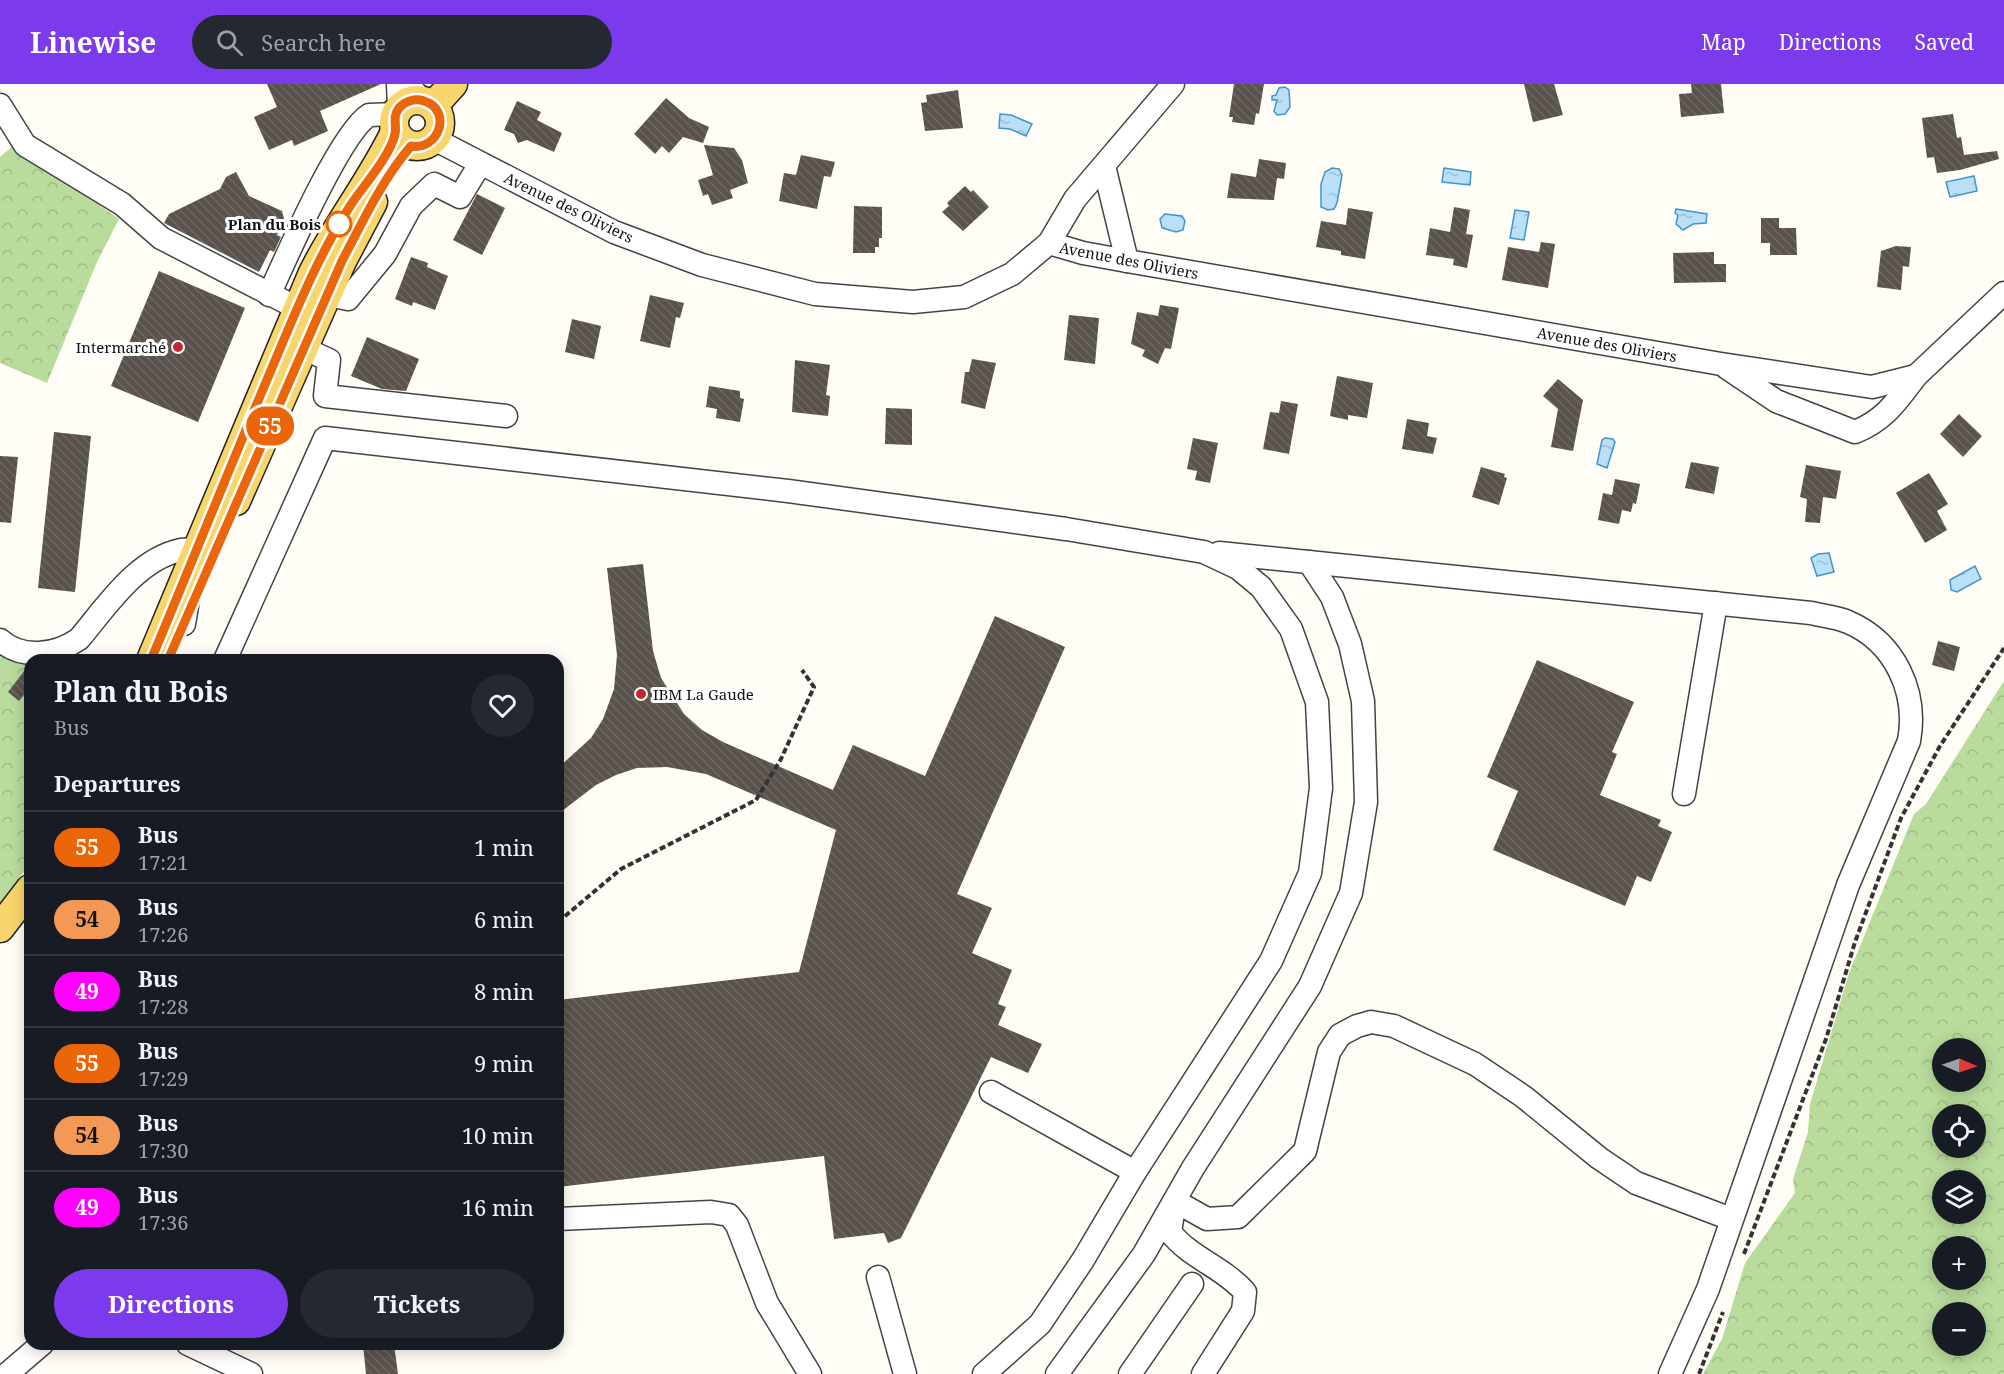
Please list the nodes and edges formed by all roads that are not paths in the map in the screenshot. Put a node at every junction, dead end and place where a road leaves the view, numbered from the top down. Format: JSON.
{"nodes":[{"id":1,"x":453,"y":84,"type":"edge"},
{"id":2,"x":1173,"y":84,"type":"edge"},
{"id":3,"x":0,"y":105,"type":"edge"},
{"id":4,"x":411,"y":113,"type":"edge"},
{"id":5,"x":480,"y":164,"type":"junction"},
{"id":6,"x":1104,"y":166,"type":"junction"},
{"id":7,"x":1049,"y":243,"type":"junction"},
{"id":8,"x":1127,"y":261,"type":"junction"},
{"id":9,"x":2004,"y":293,"type":"edge"},
{"id":10,"x":269,"y":295,"type":"junction"},
{"id":11,"x":328,"y":295,"type":"junction"},
{"id":12,"x":297,"y":309,"type":"junction"},
{"id":13,"x":305,"y":349,"type":"junction"},
{"id":14,"x":1720,"y":364,"type":"junction"},
{"id":15,"x":1916,"y":376,"type":"junction"},
{"id":16,"x":284,"y":395,"type":"junction"},
{"id":17,"x":506,"y":416,"type":"dead end"},
{"id":18,"x":244,"y":484,"type":"junction"},
{"id":19,"x":195,"y":551,"type":"junction"},
{"id":20,"x":1204,"y":552,"type":"junction"},
{"id":21,"x":1309,"y":562,"type":"junction"},
{"id":22,"x":1716,"y":603,"type":"junction"},
{"id":23,"x":183,"y":624,"type":"junction"},
{"id":24,"x":0,"y":640,"type":"edge"},
{"id":25,"x":153,"y":654,"type":"edge"},
{"id":26,"x":170,"y":654,"type":"edge"},
{"id":27,"x":228,"y":654,"type":"edge"},
{"id":28,"x":1684,"y":794,"type":"dead end"},
{"id":29,"x":24,"y":911,"type":"edge"},
{"id":30,"x":24,"y":914,"type":"edge"},
{"id":31,"x":0,"y":928,"type":"edge"},
{"id":32,"x":0,"y":950,"type":"edge"},
{"id":33,"x":991,"y":1092,"type":"dead end"},
{"id":34,"x":1135,"y":1172,"type":"junction"},
{"id":35,"x":1175,"y":1201,"type":"junction"},
{"id":36,"x":1731,"y":1219,"type":"junction"},
{"id":37,"x":564,"y":1220,"type":"edge"},
{"id":38,"x":878,"y":1276,"type":"dead end"},
{"id":39,"x":1192,"y":1284,"type":"dead end"},
{"id":40,"x":35,"y":1350,"type":"edge"},
{"id":41,"x":201,"y":1350,"type":"edge"},
{"id":42,"x":7,"y":1374,"type":"edge"},
{"id":43,"x":251,"y":1374,"type":"edge"},
{"id":44,"x":810,"y":1374,"type":"edge"},
{"id":45,"x":905,"y":1374,"type":"edge"},
{"id":46,"x":984,"y":1374,"type":"edge"},
{"id":47,"x":1057,"y":1374,"type":"edge"},
{"id":48,"x":1130,"y":1374,"type":"edge"},
{"id":49,"x":1203,"y":1374,"type":"edge"},
{"id":50,"x":1670,"y":1374,"type":"edge"}],
"edges":[{"from":1,"to":4,"type":"main road"},
{"from":2,"to":6,"type":"street"},
{"from":3,"to":10,"type":"street"},
{"from":4,"to":5,"type":"street","name":"Avenue des Oliviers"},
{"from":4,"to":10,"type":"street"},
{"from":4,"to":11,"type":"main road"},
{"from":4,"to":12,"type":"main road"},
{"from":5,"to":7,"type":"street","name":"Avenue des Oliviers"},
{"from":5,"to":11,"type":"street"},
{"from":6,"to":7,"type":"street"},
{"from":6,"to":8,"type":"street"},
{"from":7,"to":8,"type":"street","name":"Avenue des Oliviers"},
{"from":8,"to":14,"type":"street","name":"Avenue des Oliviers"},
{"from":9,"to":15,"type":"street","name":"Avenue des Oliviers"},
{"from":10,"to":12,"type":"street"},
{"from":11,"to":12,"type":"street"},
{"from":11,"to":13,"type":"main road"},
{"from":12,"to":16,"type":"street"},
{"from":12,"to":19,"type":"main road"},
{"from":13,"to":16,"type":"main road"},
{"from":13,"to":17,"type":"street"},
{"from":14,"to":15,"type":"street","name":"Avenue des Oliviers"},
{"from":14,"to":15,"type":"street","name":"Avenue des Oliviers"},
{"from":16,"to":18,"type":"main road"},
{"from":18,"to":19,"type":"street"},
{"from":18,"to":23,"type":"main road"},
{"from":19,"to":23,"type":"street"},
{"from":19,"to":24,"type":"street"},
{"from":19,"to":25,"type":"main road"},
{"from":20,"to":21,"type":"street"},
{"from":20,"to":27,"type":"street"},
{"from":20,"to":34,"type":"street"},
{"from":21,"to":22,"type":"street"},
{"from":21,"to":35,"type":"street"},
{"from":22,"to":28,"type":"street"},
{"from":22,"to":36,"type":"street"},
{"from":23,"to":26,"type":"main road"},
{"from":29,"to":31,"type":"main road"},
{"from":30,"to":32,"type":"main road"},
{"from":33,"to":34,"type":"street"},
{"from":34,"to":46,"type":"street"},
{"from":35,"to":36,"type":"street"},
{"from":35,"to":47,"type":"street"},
{"from":35,"to":49,"type":"street"},
{"from":36,"to":50,"type":"street"},
{"from":37,"to":44,"type":"street"},
{"from":38,"to":45,"type":"street"},
{"from":39,"to":48,"type":"street"},
{"from":40,"to":42,"type":"street"},
{"from":41,"to":43,"type":"street"}]}
